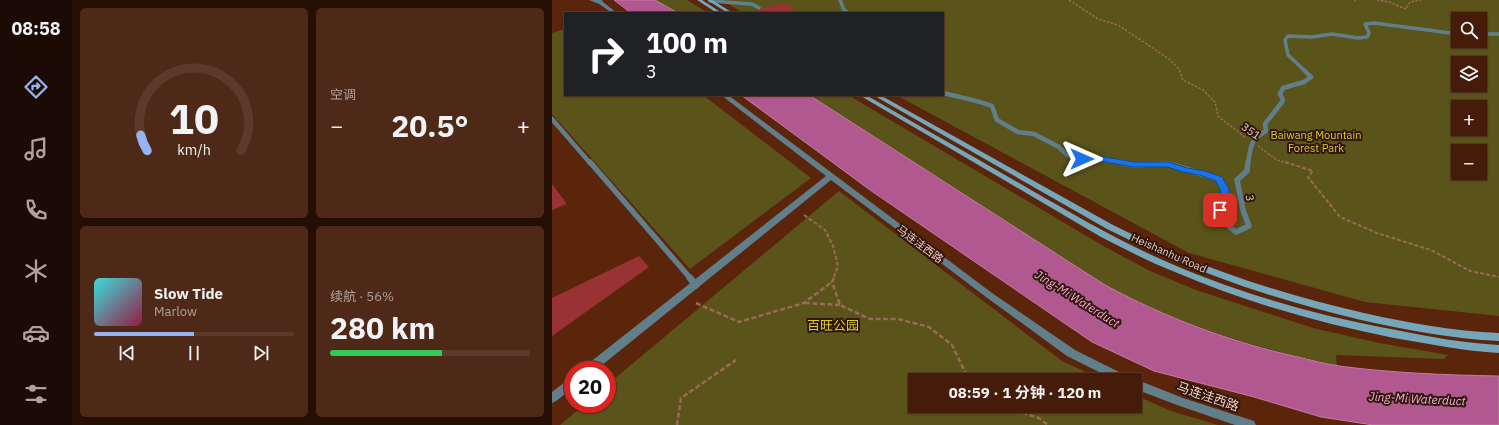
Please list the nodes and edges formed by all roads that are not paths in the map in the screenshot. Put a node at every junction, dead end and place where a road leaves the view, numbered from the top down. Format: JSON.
{"nodes":[{"id":1,"x":591,"y":0,"type":"edge"},
{"id":2,"x":699,"y":0,"type":"edge"},
{"id":3,"x":709,"y":0,"type":"edge"},
{"id":4,"x":840,"y":0,"type":"edge"},
{"id":5,"x":601,"y":1,"type":"edge"},
{"id":6,"x":759,"y":8,"type":"dead end"},
{"id":7,"x":614,"y":12,"type":"edge"},
{"id":8,"x":718,"y":12,"type":"edge"},
{"id":9,"x":729,"y":12,"type":"edge"},
{"id":10,"x":847,"y":12,"type":"edge"},
{"id":11,"x":1451,"y":33,"type":"edge"},
{"id":12,"x":1487,"y":34,"type":"edge"},
{"id":13,"x":1499,"y":34,"type":"edge"},
{"id":14,"x":944,"y":93,"type":"edge"},
{"id":15,"x":725,"y":96,"type":"edge"},
{"id":16,"x":864,"y":96,"type":"edge"},
{"id":17,"x":878,"y":96,"type":"edge"},
{"id":18,"x":552,"y":119,"type":"edge"},
{"id":19,"x":832,"y":176,"type":"junction"},
{"id":20,"x":696,"y":285,"type":"junction"},
{"id":21,"x":1499,"y":337,"type":"edge"},
{"id":22,"x":1499,"y":350,"type":"edge"},
{"id":23,"x":599,"y":361,"type":"edge"},
{"id":24,"x":1111,"y":373,"type":"edge"},
{"id":25,"x":1142,"y":387,"type":"edge"},
{"id":26,"x":564,"y":389,"type":"edge"},
{"id":27,"x":552,"y":398,"type":"edge"},
{"id":28,"x":1250,"y":425,"type":"edge"}],
"edges":[{"from":1,"to":5,"type":"street"},
{"from":2,"to":8,"type":"main road"},
{"from":3,"to":6,"type":"lane"},
{"from":3,"to":9,"type":"main road"},
{"from":4,"to":10,"type":"lane"},
{"from":5,"to":7,"type":"street"},
{"from":11,"to":14,"type":"lane","name":"3","number":"3"},
{"from":12,"to":13,"type":"lane"},
{"from":15,"to":19,"type":"street","name":"马连洼西路"},
{"from":16,"to":22,"type":"main road","name":"Heishanhu Road"},
{"from":17,"to":21,"type":"main road","name":"Heishanhu Road"},
{"from":18,"to":20,"type":"lane"},
{"from":19,"to":20,"type":"street"},
{"from":19,"to":24,"type":"street","name":"马连洼西路"},
{"from":20,"to":23,"type":"street"},
{"from":25,"to":28,"type":"street","name":"马连洼西路"},
{"from":26,"to":27,"type":"street"}]}
